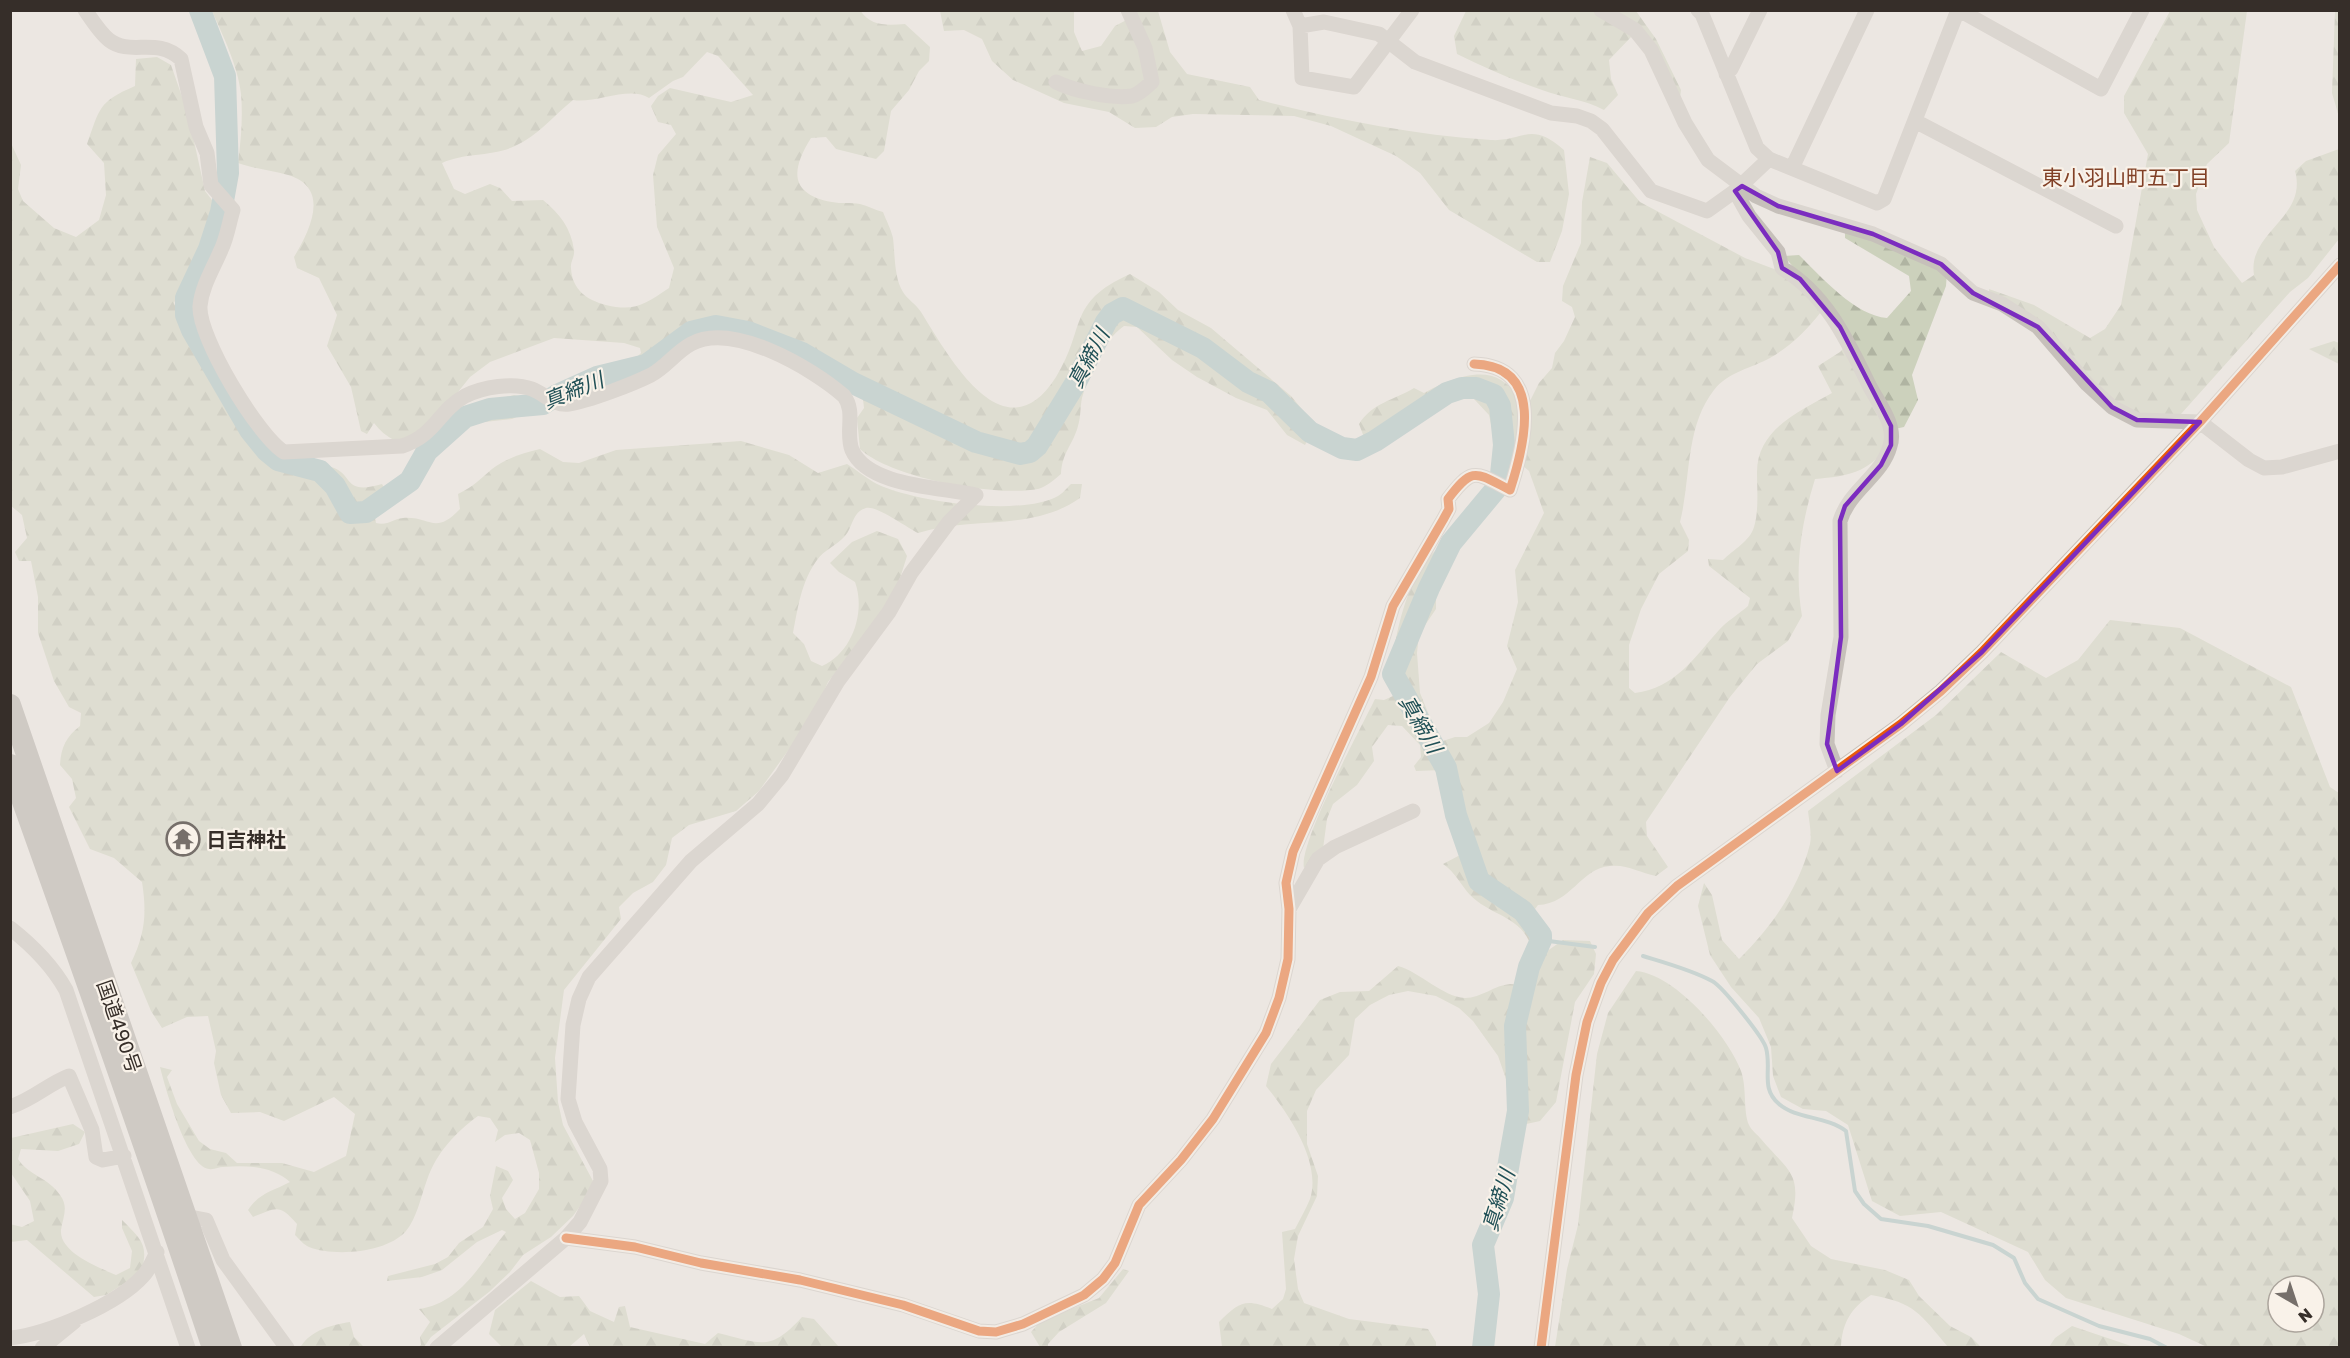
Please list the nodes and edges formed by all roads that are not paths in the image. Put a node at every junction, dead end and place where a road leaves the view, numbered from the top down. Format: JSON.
{"nodes":[{"id":1,"x":85,"y":10,"type":"edge"},
{"id":2,"x":1128,"y":10,"type":"edge"},
{"id":3,"x":1293,"y":10,"type":"edge"},
{"id":4,"x":1412,"y":10,"type":"edge"},
{"id":5,"x":1601,"y":10,"type":"edge"},
{"id":6,"x":1698,"y":10,"type":"edge"},
{"id":7,"x":1760,"y":10,"type":"edge"},
{"id":8,"x":1958,"y":10,"type":"edge"},
{"id":9,"x":2142,"y":10,"type":"edge"},
{"id":10,"x":1861,"y":13,"type":"edge"},
{"id":11,"x":1300,"y":26,"type":"junction"},
{"id":12,"x":1388,"y":41,"type":"junction"},
{"id":13,"x":1726,"y":74,"type":"junction"},
{"id":14,"x":1056,"y":82,"type":"dead end"},
{"id":15,"x":1915,"y":121,"type":"junction"},
{"id":16,"x":1769,"y":159,"type":"junction"},
{"id":17,"x":1792,"y":168,"type":"junction"},
{"id":18,"x":1738,"y":189,"type":"junction"},
{"id":19,"x":2116,"y":226,"type":"dead end"},
{"id":20,"x":2340,"y":265,"type":"edge"},
{"id":21,"x":1474,"y":364,"type":"dead end"},
{"id":22,"x":2200,"y":422,"type":"junction"},
{"id":23,"x":2340,"y":451,"type":"edge"},
{"id":24,"x":10,"y":705,"type":"edge"},
{"id":25,"x":17,"y":763,"type":"edge"},
{"id":26,"x":1837,"y":771,"type":"junction"},
{"id":27,"x":1413,"y":811,"type":"dead end"},
{"id":28,"x":1289,"y":909,"type":"junction"},
{"id":29,"x":10,"y":928,"type":"edge"},
{"id":30,"x":10,"y":1107,"type":"edge"},
{"id":31,"x":124,"y":1156,"type":"junction"},
{"id":32,"x":186,"y":1216,"type":"junction"},
{"id":33,"x":566,"y":1238,"type":"junction"},
{"id":34,"x":157,"y":1252,"type":"junction"},
{"id":35,"x":83,"y":1313,"type":"junction"},
{"id":36,"x":10,"y":1338,"type":"edge"},
{"id":37,"x":42,"y":1347,"type":"edge"},
{"id":38,"x":188,"y":1347,"type":"edge"},
{"id":39,"x":213,"y":1347,"type":"edge"},
{"id":40,"x":231,"y":1347,"type":"edge"},
{"id":41,"x":287,"y":1347,"type":"edge"},
{"id":42,"x":437,"y":1347,"type":"edge"},
{"id":43,"x":1541,"y":1347,"type":"edge"}],
"edges":[{"from":1,"to":33,"type":"street"},
{"from":2,"to":14,"type":"street"},
{"from":3,"to":11,"type":"street"},
{"from":4,"to":12,"type":"street"},
{"from":5,"to":18,"type":"street"},
{"from":6,"to":13,"type":"street"},
{"from":7,"to":13,"type":"street"},
{"from":8,"to":9,"type":"street"},
{"from":8,"to":15,"type":"street"},
{"from":10,"to":17,"type":"street"},
{"from":11,"to":12,"type":"street"},
{"from":11,"to":12,"type":"street"},
{"from":12,"to":18,"type":"street"},
{"from":13,"to":16,"type":"street"},
{"from":15,"to":17,"type":"street"},
{"from":15,"to":19,"type":"street"},
{"from":16,"to":17,"type":"street"},
{"from":16,"to":18,"type":"street"},
{"from":18,"to":22,"type":"street"},
{"from":18,"to":26,"type":"street"},
{"from":20,"to":22,"type":"street"},
{"from":21,"to":28,"type":"street"},
{"from":22,"to":23,"type":"street"},
{"from":22,"to":26,"type":"street"},
{"from":24,"to":25,"type":"highway","name":"国道490号"},
{"from":25,"to":32,"type":"highway","name":"国道490号"},
{"from":25,"to":39,"type":"highway","name":"国道490号"},
{"from":26,"to":43,"type":"street"},
{"from":27,"to":28,"type":"street"},
{"from":28,"to":33,"type":"street"},
{"from":29,"to":31,"type":"street"},
{"from":30,"to":31,"type":"street"},
{"from":31,"to":34,"type":"street"},
{"from":32,"to":40,"type":"highway","name":"国道490号"},
{"from":32,"to":41,"type":"street"},
{"from":33,"to":42,"type":"street"},
{"from":34,"to":35,"type":"street"},
{"from":34,"to":38,"type":"street"},
{"from":35,"to":36,"type":"street"},
{"from":35,"to":37,"type":"street"}]}
